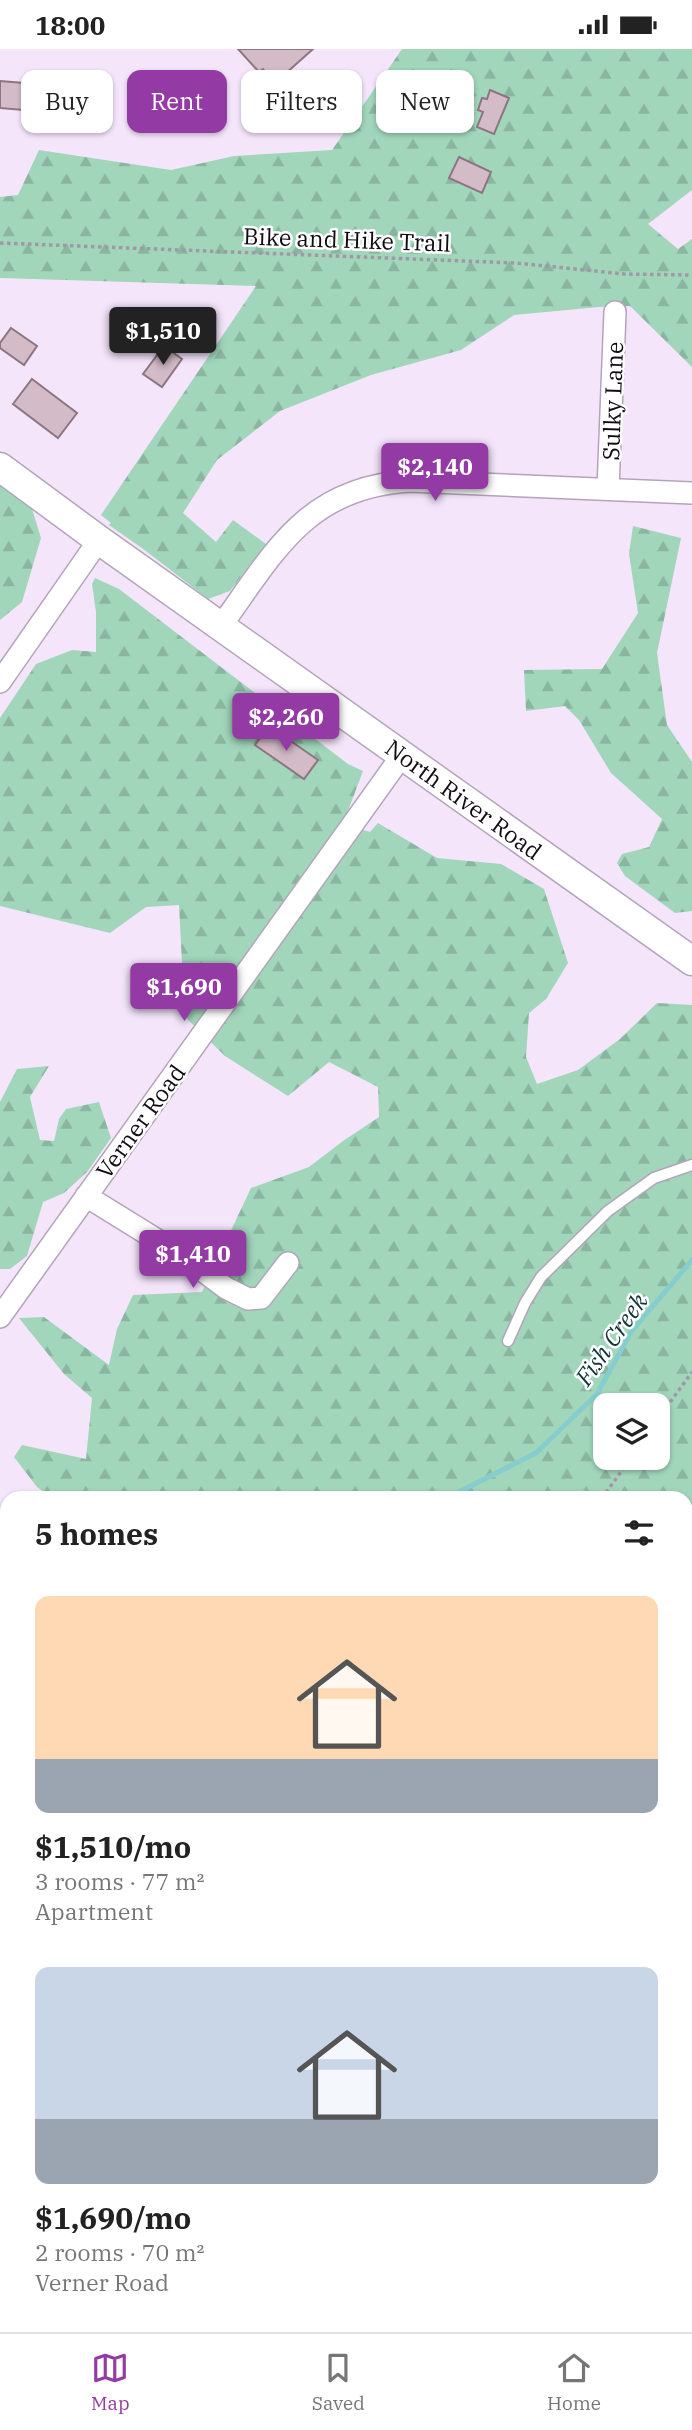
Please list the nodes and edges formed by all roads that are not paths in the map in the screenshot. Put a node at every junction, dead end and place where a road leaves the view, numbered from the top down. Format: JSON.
{"nodes":[{"id":1,"x":615,"y":312,"type":"dead end"},
{"id":2,"x":0,"y":467,"type":"edge"},
{"id":3,"x":608,"y":489,"type":"junction"},
{"id":4,"x":692,"y":493,"type":"edge"},
{"id":5,"x":99,"y":540,"type":"junction"},
{"id":6,"x":221,"y":626,"type":"junction"},
{"id":7,"x":0,"y":682,"type":"edge"},
{"id":8,"x":403,"y":754,"type":"junction"},
{"id":9,"x":692,"y":961,"type":"edge"},
{"id":10,"x":692,"y":1165,"type":"edge"},
{"id":11,"x":86,"y":1196,"type":"junction"},
{"id":12,"x":288,"y":1263,"type":"dead end"},
{"id":13,"x":0,"y":1317,"type":"edge"},
{"id":14,"x":509,"y":1341,"type":"dead end"}],
"edges":[{"from":1,"to":3,"type":"street","name":"Sulky Lane"},
{"from":2,"to":5,"type":"street","name":"North River Road"},
{"from":3,"to":4,"type":"street"},
{"from":3,"to":6,"type":"street"},
{"from":5,"to":6,"type":"street","name":"North River Road"},
{"from":5,"to":7,"type":"street"},
{"from":6,"to":8,"type":"street","name":"North River Road"},
{"from":8,"to":9,"type":"street","name":"North River Road"},
{"from":8,"to":11,"type":"street","name":"Verner Road"},
{"from":10,"to":14,"type":"lane"},
{"from":11,"to":12,"type":"street"},
{"from":11,"to":13,"type":"street","name":"Verner Road"}]}
